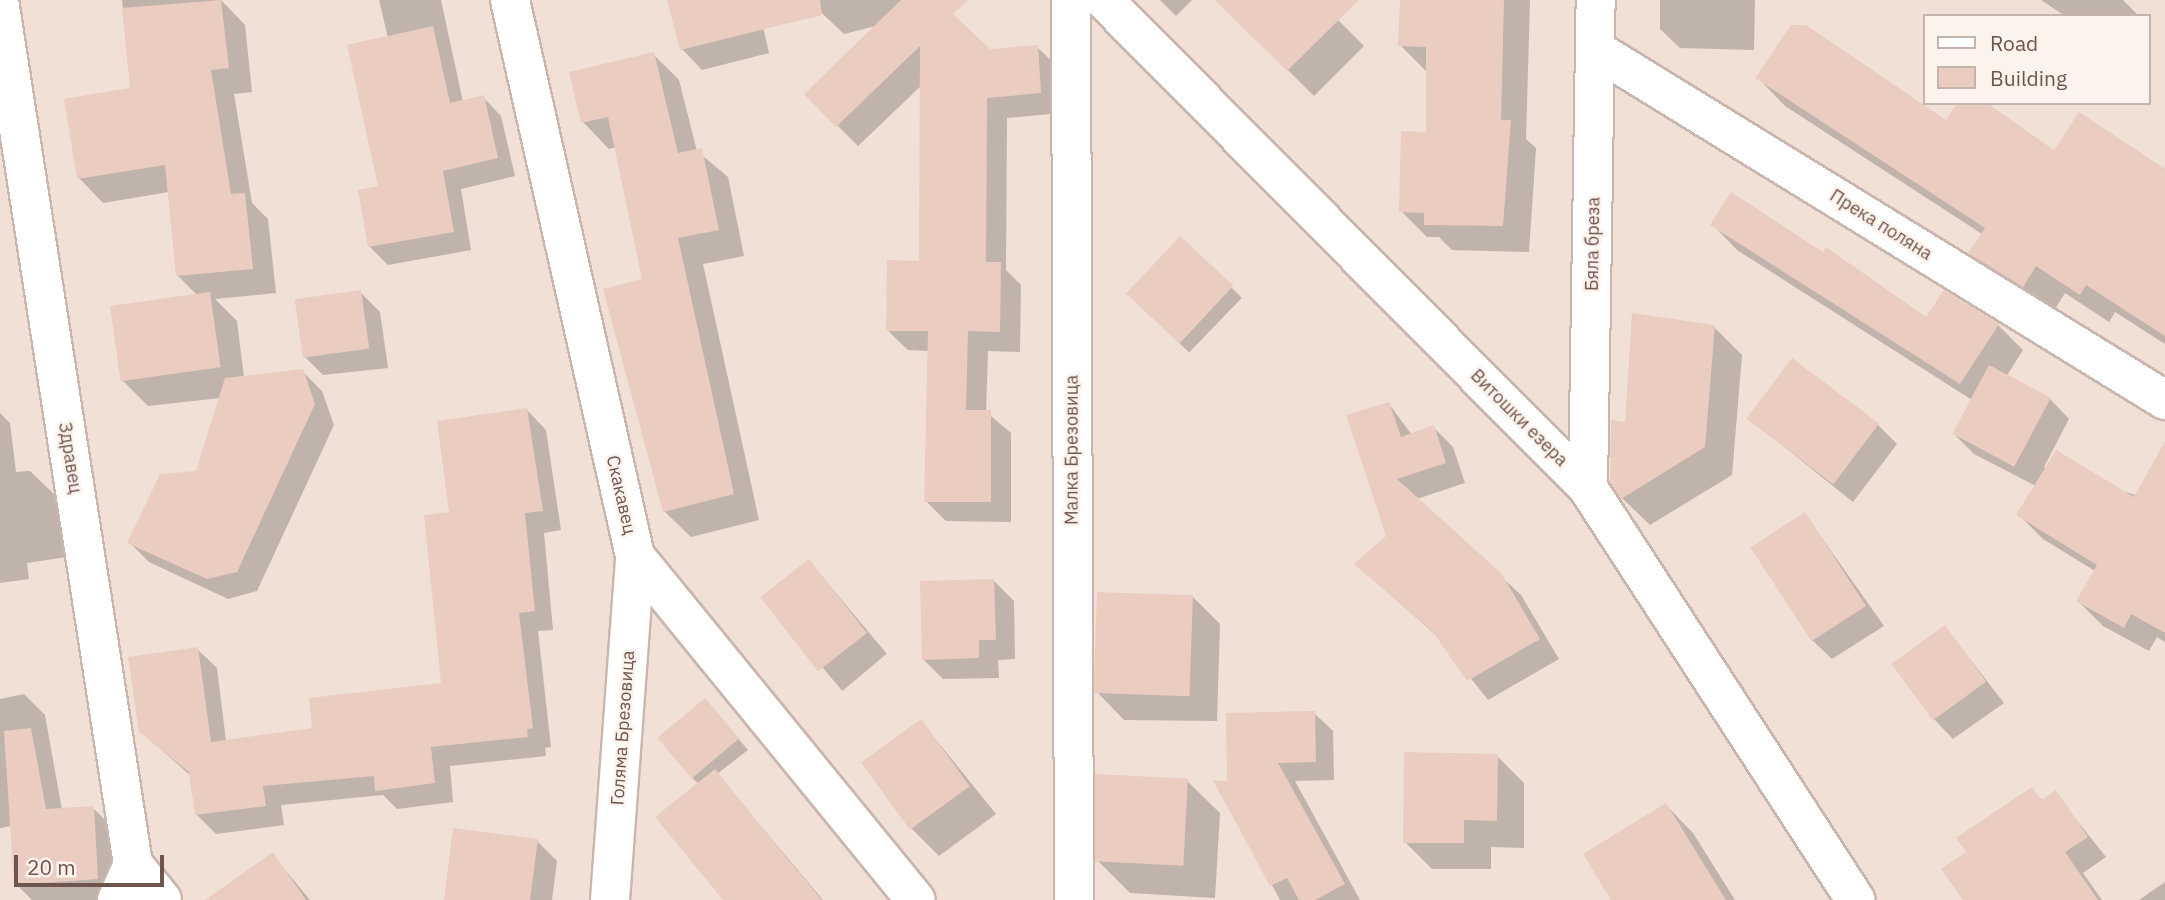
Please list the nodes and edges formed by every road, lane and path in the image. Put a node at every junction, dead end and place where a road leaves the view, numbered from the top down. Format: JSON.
{"nodes":[{"id":1,"x":510,"y":0,"type":"edge"},
{"id":2,"x":1071,"y":0,"type":"edge"},
{"id":3,"x":1104,"y":0,"type":"edge"},
{"id":4,"x":1596,"y":0,"type":"edge"},
{"id":5,"x":0,"y":7,"type":"edge"},
{"id":6,"x":1597,"y":50,"type":"junction"},
{"id":7,"x":2165,"y":400,"type":"edge"},
{"id":8,"x":1588,"y":488,"type":"junction"},
{"id":9,"x":635,"y":556,"type":"junction"},
{"id":10,"x":133,"y":864,"type":"junction"},
{"id":11,"x":117,"y":900,"type":"edge"},
{"id":12,"x":162,"y":900,"type":"edge"},
{"id":13,"x":610,"y":900,"type":"edge"},
{"id":14,"x":916,"y":900,"type":"edge"},
{"id":15,"x":1074,"y":900,"type":"edge"},
{"id":16,"x":1856,"y":900,"type":"edge"}],
"edges":[{"from":1,"to":9,"type":"street","name":"Скакавец"},
{"from":2,"to":15,"type":"street","name":"Малка Брезовица"},
{"from":3,"to":8,"type":"street","name":"Витошки езера"},
{"from":4,"to":6,"type":"street","name":"Бяла бреза"},
{"from":5,"to":10,"type":"street","name":"Здравец"},
{"from":6,"to":7,"type":"street","name":"Прека поляна"},
{"from":6,"to":8,"type":"street","name":"Бяла бреза"},
{"from":8,"to":16,"type":"street","name":"Витошки езера"},
{"from":9,"to":13,"type":"street","name":"Голяма Брезовица"},
{"from":9,"to":14,"type":"street","name":"Скакавец"},
{"from":10,"to":11,"type":"street"},
{"from":10,"to":12,"type":"street"}]}
